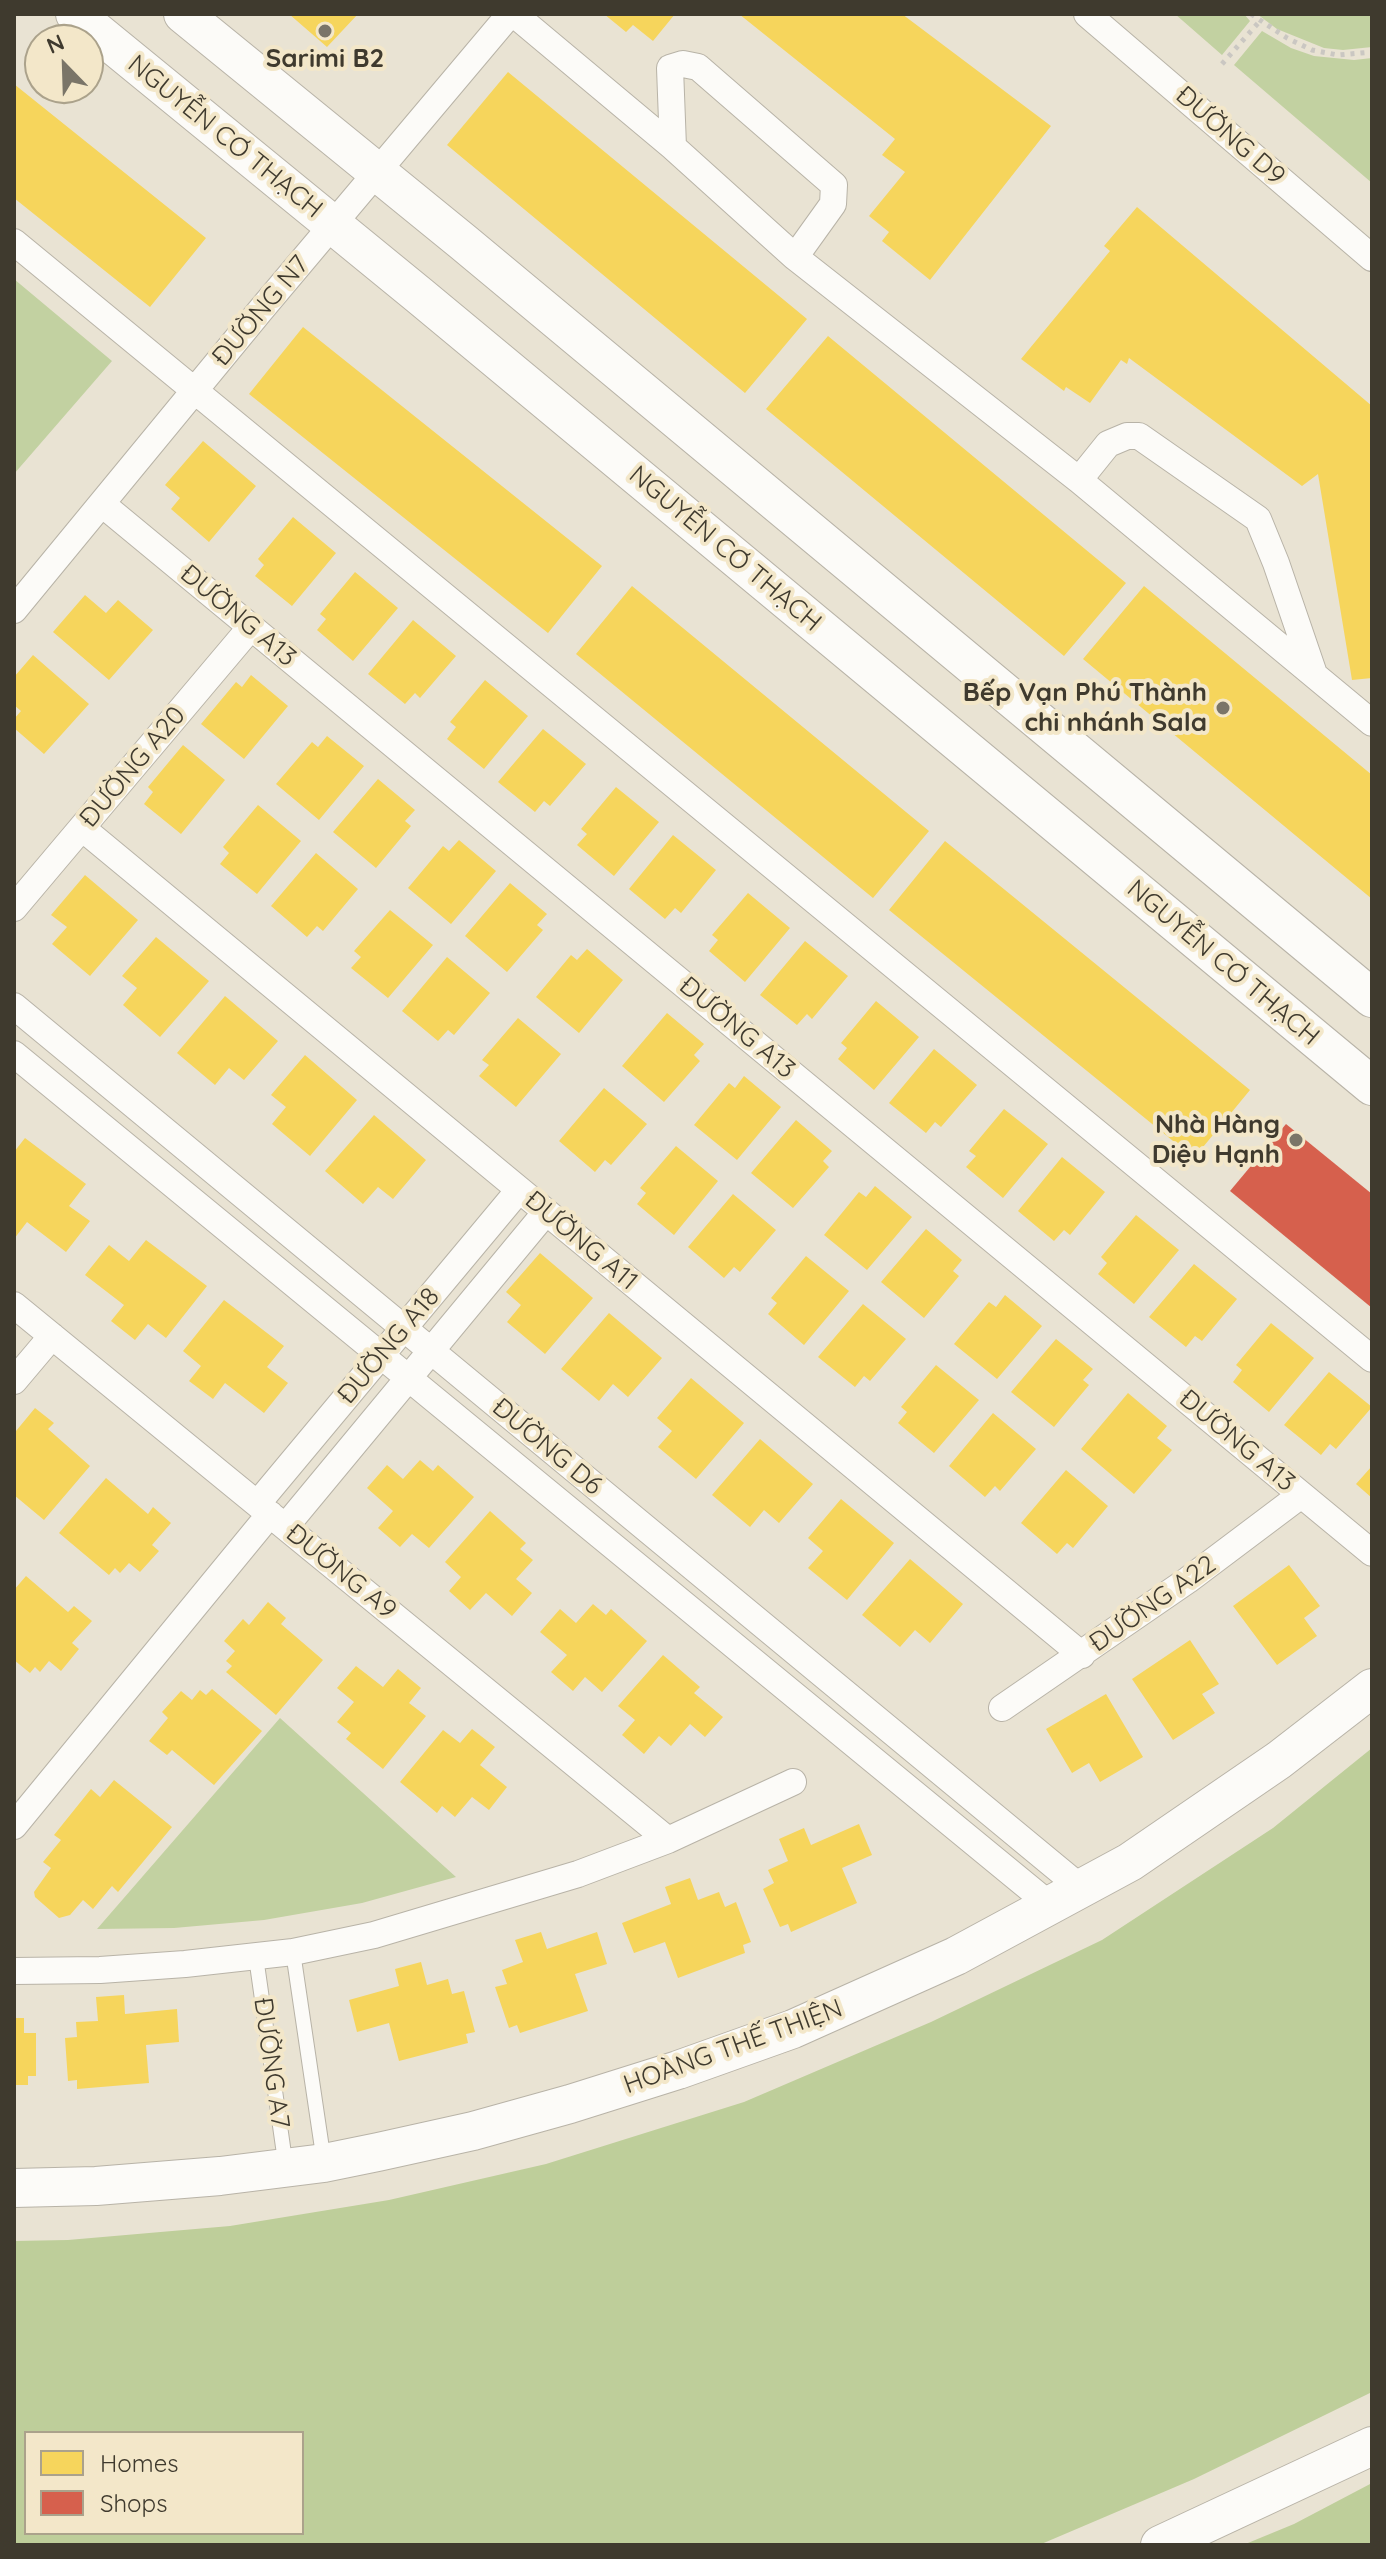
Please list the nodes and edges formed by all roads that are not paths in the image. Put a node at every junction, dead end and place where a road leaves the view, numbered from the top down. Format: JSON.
{"nodes":[{"id":1,"x":75,"y":14,"type":"edge"},
{"id":2,"x":183,"y":14,"type":"edge"},
{"id":3,"x":512,"y":14,"type":"edge"},
{"id":4,"x":1087,"y":14,"type":"edge"},
{"id":5,"x":673,"y":147,"type":"junction"},
{"id":6,"x":377,"y":172,"type":"junction"},
{"id":7,"x":333,"y":225,"type":"junction"},
{"id":8,"x":14,"y":242,"type":"edge"},
{"id":9,"x":795,"y":257,"type":"junction"},
{"id":10,"x":1372,"y":258,"type":"edge"},
{"id":11,"x":195,"y":392,"type":"junction"},
{"id":12,"x":1079,"y":480,"type":"junction"},
{"id":13,"x":102,"y":504,"type":"junction"},
{"id":14,"x":14,"y":610,"type":"edge"},
{"id":15,"x":251,"y":627,"type":"junction"},
{"id":16,"x":1314,"y":674,"type":"junction"},
{"id":17,"x":1372,"y":723,"type":"edge"},
{"id":18,"x":82,"y":828,"type":"junction"},
{"id":19,"x":14,"y":908,"type":"edge"},
{"id":20,"x":1372,"y":998,"type":"edge"},
{"id":21,"x":14,"y":1006,"type":"edge"},
{"id":22,"x":14,"y":1054,"type":"edge"},
{"id":23,"x":1367,"y":1071,"type":"edge"},
{"id":24,"x":519,"y":1190,"type":"junction"},
{"id":25,"x":546,"y":1212,"type":"junction"},
{"id":26,"x":14,"y":1305,"type":"edge"},
{"id":27,"x":404,"y":1328,"type":"junction"},
{"id":28,"x":52,"y":1336,"type":"junction"},
{"id":29,"x":431,"y":1351,"type":"junction"},
{"id":30,"x":381,"y":1355,"type":"junction"},
{"id":31,"x":1372,"y":1359,"type":"edge"},
{"id":32,"x":409,"y":1378,"type":"junction"},
{"id":33,"x":14,"y":1381,"type":"edge"},
{"id":34,"x":1301,"y":1495,"type":"junction"},
{"id":35,"x":272,"y":1515,"type":"junction"},
{"id":36,"x":1372,"y":1553,"type":"edge"},
{"id":37,"x":1082,"y":1655,"type":"junction"},
{"id":38,"x":1372,"y":1688,"type":"edge"},
{"id":39,"x":1002,"y":1708,"type":"dead end"},
{"id":40,"x":793,"y":1782,"type":"dead end"},
{"id":41,"x":14,"y":1826,"type":"edge"},
{"id":42,"x":668,"y":1840,"type":"junction"},
{"id":43,"x":1065,"y":1897,"type":"junction"},
{"id":44,"x":293,"y":1952,"type":"junction"},
{"id":45,"x":256,"y":1957,"type":"junction"},
{"id":46,"x":14,"y":1971,"type":"edge"},
{"id":47,"x":324,"y":2163,"type":"junction"},
{"id":48,"x":286,"y":2168,"type":"junction"},
{"id":49,"x":14,"y":2188,"type":"edge"},
{"id":50,"x":1372,"y":2446,"type":"edge"},
{"id":51,"x":1160,"y":2545,"type":"edge"}],
"edges":[{"from":1,"to":7,"type":"main road","name":"NGUYỄN CƠ THẠCH"},
{"from":2,"to":6,"type":"main road"},
{"from":3,"to":5,"type":"street"},
{"from":3,"to":6,"type":"street","name":"ĐƯỜNG N7"},
{"from":4,"to":10,"type":"street","name":"ĐƯỜNG D9"},
{"from":5,"to":9,"type":"street"},
{"from":5,"to":9,"type":"street"},
{"from":6,"to":7,"type":"street","name":"ĐƯỜNG N7"},
{"from":6,"to":20,"type":"main road"},
{"from":7,"to":11,"type":"street","name":"ĐƯỜNG N7"},
{"from":7,"to":23,"type":"main road","name":"NGUYỄN CƠ THẠCH"},
{"from":8,"to":11,"type":"street"},
{"from":9,"to":12,"type":"street"},
{"from":11,"to":13,"type":"street","name":"ĐƯỜNG N7"},
{"from":11,"to":31,"type":"street"},
{"from":12,"to":16,"type":"street"},
{"from":12,"to":16,"type":"street"},
{"from":13,"to":14,"type":"street","name":"ĐƯỜNG N7"},
{"from":13,"to":15,"type":"street","name":"ĐƯỜNG A13"},
{"from":15,"to":18,"type":"street","name":"ĐƯỜNG A20"},
{"from":15,"to":34,"type":"street","name":"ĐƯỜNG A13"},
{"from":16,"to":17,"type":"street"},
{"from":18,"to":19,"type":"street","name":"ĐƯỜNG A20"},
{"from":18,"to":24,"type":"street","name":"ĐƯỜNG A11"},
{"from":21,"to":27,"type":"street","name":"ĐƯỜNG D6"},
{"from":22,"to":30,"type":"street","name":"ĐƯỜNG D6"},
{"from":24,"to":25,"type":"street","name":"ĐƯỜNG A11"},
{"from":24,"to":27,"type":"street","name":"ĐƯỜNG A18"},
{"from":25,"to":29,"type":"street","name":"ĐƯỜNG A18"},
{"from":25,"to":37,"type":"street","name":"ĐƯỜNG A11"},
{"from":26,"to":28,"type":"street","name":"ĐƯỜNG A9"},
{"from":27,"to":29,"type":"street","name":"ĐƯỜNG D6"},
{"from":27,"to":30,"type":"street","name":"ĐƯỜNG A18"},
{"from":28,"to":33,"type":"street"},
{"from":28,"to":35,"type":"street","name":"ĐƯỜNG A9"},
{"from":29,"to":32,"type":"street","name":"ĐƯỜNG A18"},
{"from":29,"to":43,"type":"street","name":"ĐƯỜNG D6"},
{"from":30,"to":32,"type":"street","name":"ĐƯỜNG D6"},
{"from":30,"to":35,"type":"street","name":"ĐƯỜNG A18"},
{"from":32,"to":35,"type":"street","name":"ĐƯỜNG A18"},
{"from":32,"to":43,"type":"street","name":"ĐƯỜNG D6"},
{"from":34,"to":36,"type":"street","name":"ĐƯỜNG A13"},
{"from":34,"to":37,"type":"street","name":"ĐƯỜNG A22"},
{"from":35,"to":41,"type":"street","name":"ĐƯỜNG A18"},
{"from":35,"to":42,"type":"street","name":"ĐƯỜNG A9"},
{"from":37,"to":39,"type":"street","name":"ĐƯỜNG A22"},
{"from":38,"to":43,"type":"main road","name":"HOÀNG THẾ THIỆN"},
{"from":40,"to":42,"type":"street"},
{"from":42,"to":44,"type":"street"},
{"from":43,"to":47,"type":"main road","name":"HOÀNG THẾ THIỆN"},
{"from":44,"to":45,"type":"street"},
{"from":44,"to":47,"type":"lane","name":"ĐƯỜNG A7"},
{"from":45,"to":46,"type":"street"},
{"from":45,"to":48,"type":"lane","name":"ĐƯỜNG A7"},
{"from":47,"to":48,"type":"main road","name":"HOÀNG THẾ THIỆN"},
{"from":48,"to":49,"type":"main road","name":"HOÀNG THẾ THIỆN"},
{"from":50,"to":51,"type":"main road"}]}
